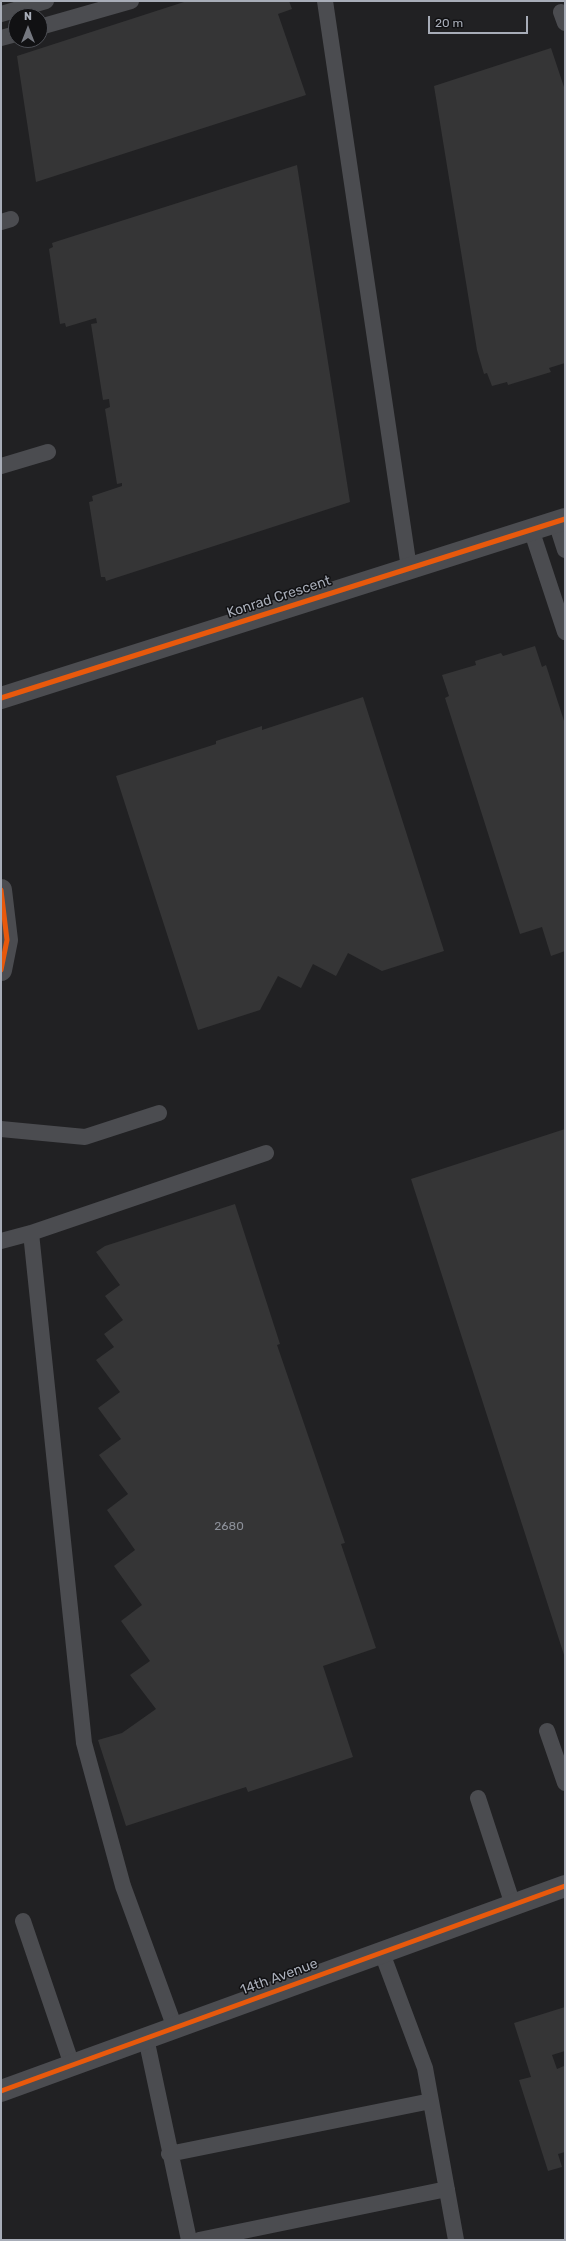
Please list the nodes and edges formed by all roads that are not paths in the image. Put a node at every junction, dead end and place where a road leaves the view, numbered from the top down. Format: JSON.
{"nodes":[{"id":1,"x":46,"y":1,"type":"edge"},
{"id":2,"x":131,"y":1,"type":"edge"},
{"id":3,"x":325,"y":1,"type":"edge"},
{"id":4,"x":1,"y":14,"type":"edge"},
{"id":5,"x":48,"y":25,"type":"edge"},
{"id":6,"x":48,"y":452,"type":"dead end"},
{"id":7,"x":1,"y":466,"type":"edge"},
{"id":8,"x":560,"y":520,"type":"edge"},
{"id":9,"x":531,"y":529,"type":"junction"},
{"id":10,"x":565,"y":550,"type":"edge"},
{"id":11,"x":409,"y":568,"type":"junction"},
{"id":12,"x":565,"y":632,"type":"edge"},
{"id":13,"x":1,"y":698,"type":"edge"},
{"id":14,"x":1,"y":890,"type":"edge"},
{"id":15,"x":2,"y":916,"type":"edge"},
{"id":16,"x":1,"y":970,"type":"edge"},
{"id":17,"x":159,"y":1113,"type":"dead end"},
{"id":18,"x":1,"y":1129,"type":"edge"},
{"id":19,"x":266,"y":1153,"type":"dead end"},
{"id":20,"x":31,"y":1233,"type":"junction"},
{"id":21,"x":1,"y":1241,"type":"edge"},
{"id":22,"x":548,"y":1731,"type":"dead end"},
{"id":23,"x":565,"y":1783,"type":"edge"},
{"id":24,"x":478,"y":1798,"type":"dead end"},
{"id":25,"x":565,"y":1886,"type":"edge"},
{"id":26,"x":513,"y":1905,"type":"junction"},
{"id":27,"x":23,"y":1921,"type":"dead end"},
{"id":28,"x":382,"y":1953,"type":"junction"},
{"id":29,"x":175,"y":2028,"type":"junction"},
{"id":30,"x":146,"y":2038,"type":"junction"},
{"id":31,"x":72,"y":2065,"type":"junction"},
{"id":32,"x":1,"y":2091,"type":"edge"},
{"id":33,"x":431,"y":2101,"type":"junction"},
{"id":34,"x":170,"y":2154,"type":"junction"},
{"id":35,"x":447,"y":2189,"type":"junction"},
{"id":36,"x":189,"y":2240,"type":"edge"},
{"id":37,"x":198,"y":2240,"type":"edge"},
{"id":38,"x":456,"y":2240,"type":"edge"}],
"edges":[{"from":1,"to":4,"type":"lane"},
{"from":2,"to":5,"type":"lane"},
{"from":3,"to":11,"type":"lane"},
{"from":6,"to":7,"type":"lane"},
{"from":8,"to":9,"type":"street","name":"Konrad Crescent"},
{"from":8,"to":10,"type":"lane"},
{"from":9,"to":11,"type":"street","name":"Konrad Crescent"},
{"from":9,"to":12,"type":"lane"},
{"from":11,"to":13,"type":"street","name":"Konrad Crescent"},
{"from":14,"to":15,"type":"street"},
{"from":15,"to":16,"type":"street"},
{"from":17,"to":18,"type":"lane"},
{"from":19,"to":20,"type":"lane"},
{"from":20,"to":21,"type":"lane"},
{"from":20,"to":29,"type":"lane"},
{"from":22,"to":23,"type":"lane"},
{"from":24,"to":26,"type":"lane"},
{"from":25,"to":26,"type":"street","name":"14th Avenue"},
{"from":26,"to":28,"type":"street","name":"14th Avenue"},
{"from":27,"to":31,"type":"lane"},
{"from":28,"to":29,"type":"street","name":"14th Avenue"},
{"from":28,"to":33,"type":"lane"},
{"from":29,"to":30,"type":"street","name":"14th Avenue"},
{"from":30,"to":31,"type":"street","name":"14th Avenue"},
{"from":30,"to":34,"type":"lane"},
{"from":31,"to":32,"type":"street","name":"14th Avenue"},
{"from":33,"to":34,"type":"lane"},
{"from":33,"to":35,"type":"lane"},
{"from":34,"to":36,"type":"lane"},
{"from":35,"to":37,"type":"lane"},
{"from":35,"to":38,"type":"lane"}]}
